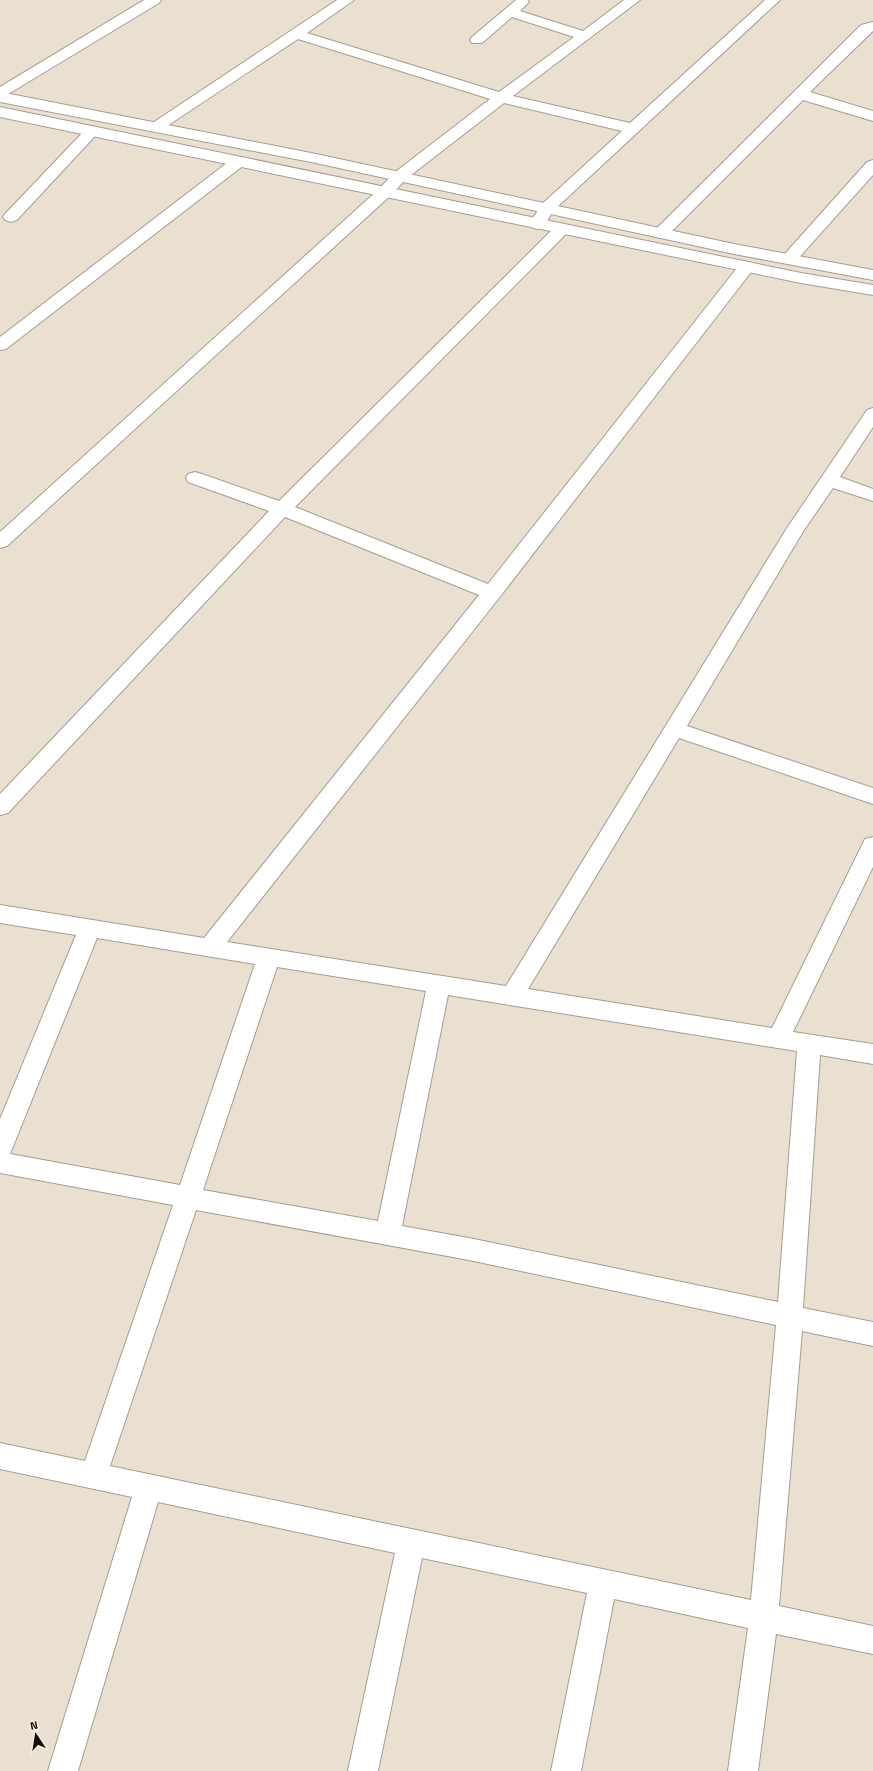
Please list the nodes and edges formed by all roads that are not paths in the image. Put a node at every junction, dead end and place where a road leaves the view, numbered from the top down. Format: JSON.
{"nodes":[{"id":1,"x":154,"y":0,"type":"edge"},
{"id":2,"x":347,"y":0,"type":"edge"},
{"id":3,"x":524,"y":0,"type":"edge"},
{"id":4,"x":633,"y":0,"type":"edge"},
{"id":5,"x":773,"y":0,"type":"edge"},
{"id":6,"x":510,"y":12,"type":"junction"},
{"id":7,"x":873,"y":26,"type":"edge"},
{"id":8,"x":296,"y":34,"type":"junction"},
{"id":9,"x":585,"y":36,"type":"junction"},
{"id":10,"x":477,"y":40,"type":"dead end"},
{"id":11,"x":0,"y":93,"type":"edge"},
{"id":12,"x":799,"y":94,"type":"junction"},
{"id":13,"x":0,"y":97,"type":"edge"},
{"id":14,"x":501,"y":98,"type":"junction"},
{"id":15,"x":0,"y":112,"type":"edge"},
{"id":16,"x":873,"y":116,"type":"edge"},
{"id":17,"x":156,"y":127,"type":"junction"},
{"id":18,"x":634,"y":128,"type":"junction"},
{"id":19,"x":91,"y":132,"type":"junction"},
{"id":20,"x":238,"y":162,"type":"junction"},
{"id":21,"x":873,"y":165,"type":"edge"},
{"id":22,"x":400,"y":176,"type":"junction"},
{"id":23,"x":385,"y":192,"type":"junction"},
{"id":24,"x":548,"y":207,"type":"junction"},
{"id":25,"x":11,"y":217,"type":"dead end"},
{"id":26,"x":537,"y":224,"type":"junction"},
{"id":27,"x":562,"y":229,"type":"junction"},
{"id":28,"x":661,"y":232,"type":"junction"},
{"id":29,"x":789,"y":259,"type":"junction"},
{"id":30,"x":747,"y":267,"type":"junction"},
{"id":31,"x":873,"y":275,"type":"edge"},
{"id":32,"x":873,"y":290,"type":"edge"},
{"id":33,"x":0,"y":345,"type":"edge"},
{"id":34,"x":873,"y":414,"type":"edge"},
{"id":35,"x":195,"y":478,"type":"dead end"},
{"id":36,"x":829,"y":480,"type":"junction"},
{"id":37,"x":873,"y":495,"type":"edge"},
{"id":38,"x":282,"y":509,"type":"junction"},
{"id":39,"x":0,"y":542,"type":"edge"},
{"id":40,"x":492,"y":593,"type":"junction"},
{"id":41,"x":674,"y":729,"type":"junction"},
{"id":42,"x":873,"y":796,"type":"edge"},
{"id":43,"x":0,"y":807,"type":"edge"},
{"id":44,"x":873,"y":845,"type":"edge"},
{"id":45,"x":0,"y":914,"type":"edge"},
{"id":46,"x":90,"y":928,"type":"junction"},
{"id":47,"x":210,"y":947,"type":"junction"},
{"id":48,"x":269,"y":957,"type":"junction"},
{"id":49,"x":439,"y":984,"type":"junction"},
{"id":50,"x":512,"y":996,"type":"junction"},
{"id":51,"x":778,"y":1038,"type":"junction"},
{"id":52,"x":809,"y":1044,"type":"junction"},
{"id":53,"x":873,"y":1054,"type":"edge"},
{"id":54,"x":0,"y":1149,"type":"edge"},
{"id":55,"x":0,"y":1163,"type":"edge"},
{"id":56,"x":188,"y":1198,"type":"junction"},
{"id":57,"x":388,"y":1234,"type":"junction"},
{"id":58,"x":790,"y":1316,"type":"junction"},
{"id":59,"x":873,"y":1334,"type":"edge"},
{"id":60,"x":0,"y":1456,"type":"edge"},
{"id":61,"x":94,"y":1475,"type":"junction"},
{"id":62,"x":149,"y":1487,"type":"junction"},
{"id":63,"x":411,"y":1542,"type":"junction"},
{"id":64,"x":604,"y":1583,"type":"junction"},
{"id":65,"x":764,"y":1617,"type":"junction"},
{"id":66,"x":873,"y":1640,"type":"edge"},
{"id":67,"x":62,"y":1771,"type":"edge"},
{"id":68,"x":363,"y":1771,"type":"edge"},
{"id":69,"x":566,"y":1771,"type":"edge"},
{"id":70,"x":743,"y":1771,"type":"edge"}],
"edges":[{"from":1,"to":11,"type":"street"},
{"from":2,"to":8,"type":"street"},
{"from":3,"to":6,"type":"street"},
{"from":4,"to":9,"type":"street"},
{"from":5,"to":18,"type":"street"},
{"from":6,"to":9,"type":"street"},
{"from":6,"to":10,"type":"street"},
{"from":7,"to":12,"type":"street"},
{"from":8,"to":14,"type":"street"},
{"from":8,"to":17,"type":"street"},
{"from":9,"to":14,"type":"street"},
{"from":12,"to":16,"type":"street"},
{"from":12,"to":28,"type":"street"},
{"from":13,"to":17,"type":"street"},
{"from":14,"to":18,"type":"street"},
{"from":14,"to":22,"type":"street"},
{"from":15,"to":19,"type":"street"},
{"from":17,"to":22,"type":"street"},
{"from":18,"to":24,"type":"street"},
{"from":19,"to":20,"type":"street"},
{"from":19,"to":25,"type":"street"},
{"from":20,"to":23,"type":"street"},
{"from":20,"to":33,"type":"street"},
{"from":21,"to":29,"type":"street"},
{"from":22,"to":23,"type":"street"},
{"from":22,"to":24,"type":"street"},
{"from":23,"to":26,"type":"street"},
{"from":23,"to":39,"type":"street"},
{"from":24,"to":26,"type":"street"},
{"from":24,"to":28,"type":"street"},
{"from":26,"to":27,"type":"street"},
{"from":27,"to":30,"type":"street"},
{"from":27,"to":38,"type":"street"},
{"from":28,"to":29,"type":"street"},
{"from":29,"to":31,"type":"street"},
{"from":30,"to":32,"type":"street"},
{"from":30,"to":40,"type":"street"},
{"from":34,"to":36,"type":"street"},
{"from":35,"to":38,"type":"street"},
{"from":36,"to":37,"type":"street"},
{"from":36,"to":41,"type":"street"},
{"from":38,"to":40,"type":"street"},
{"from":38,"to":43,"type":"street"},
{"from":40,"to":47,"type":"street"},
{"from":41,"to":42,"type":"street"},
{"from":41,"to":50,"type":"street"},
{"from":44,"to":51,"type":"street"},
{"from":45,"to":46,"type":"street"},
{"from":46,"to":47,"type":"street"},
{"from":46,"to":54,"type":"street"},
{"from":47,"to":48,"type":"street"},
{"from":48,"to":49,"type":"street"},
{"from":48,"to":56,"type":"street"},
{"from":49,"to":50,"type":"street"},
{"from":49,"to":57,"type":"street"},
{"from":50,"to":51,"type":"street"},
{"from":51,"to":52,"type":"street"},
{"from":52,"to":53,"type":"street"},
{"from":52,"to":58,"type":"street"},
{"from":55,"to":56,"type":"street"},
{"from":56,"to":57,"type":"street"},
{"from":56,"to":61,"type":"street"},
{"from":57,"to":58,"type":"street"},
{"from":58,"to":59,"type":"street"},
{"from":58,"to":65,"type":"street"},
{"from":60,"to":61,"type":"street"},
{"from":61,"to":62,"type":"street"},
{"from":62,"to":63,"type":"street"},
{"from":62,"to":67,"type":"street"},
{"from":63,"to":64,"type":"street"},
{"from":63,"to":68,"type":"street"},
{"from":64,"to":65,"type":"street"},
{"from":64,"to":69,"type":"street"},
{"from":65,"to":66,"type":"street"},
{"from":65,"to":70,"type":"street"}]}
